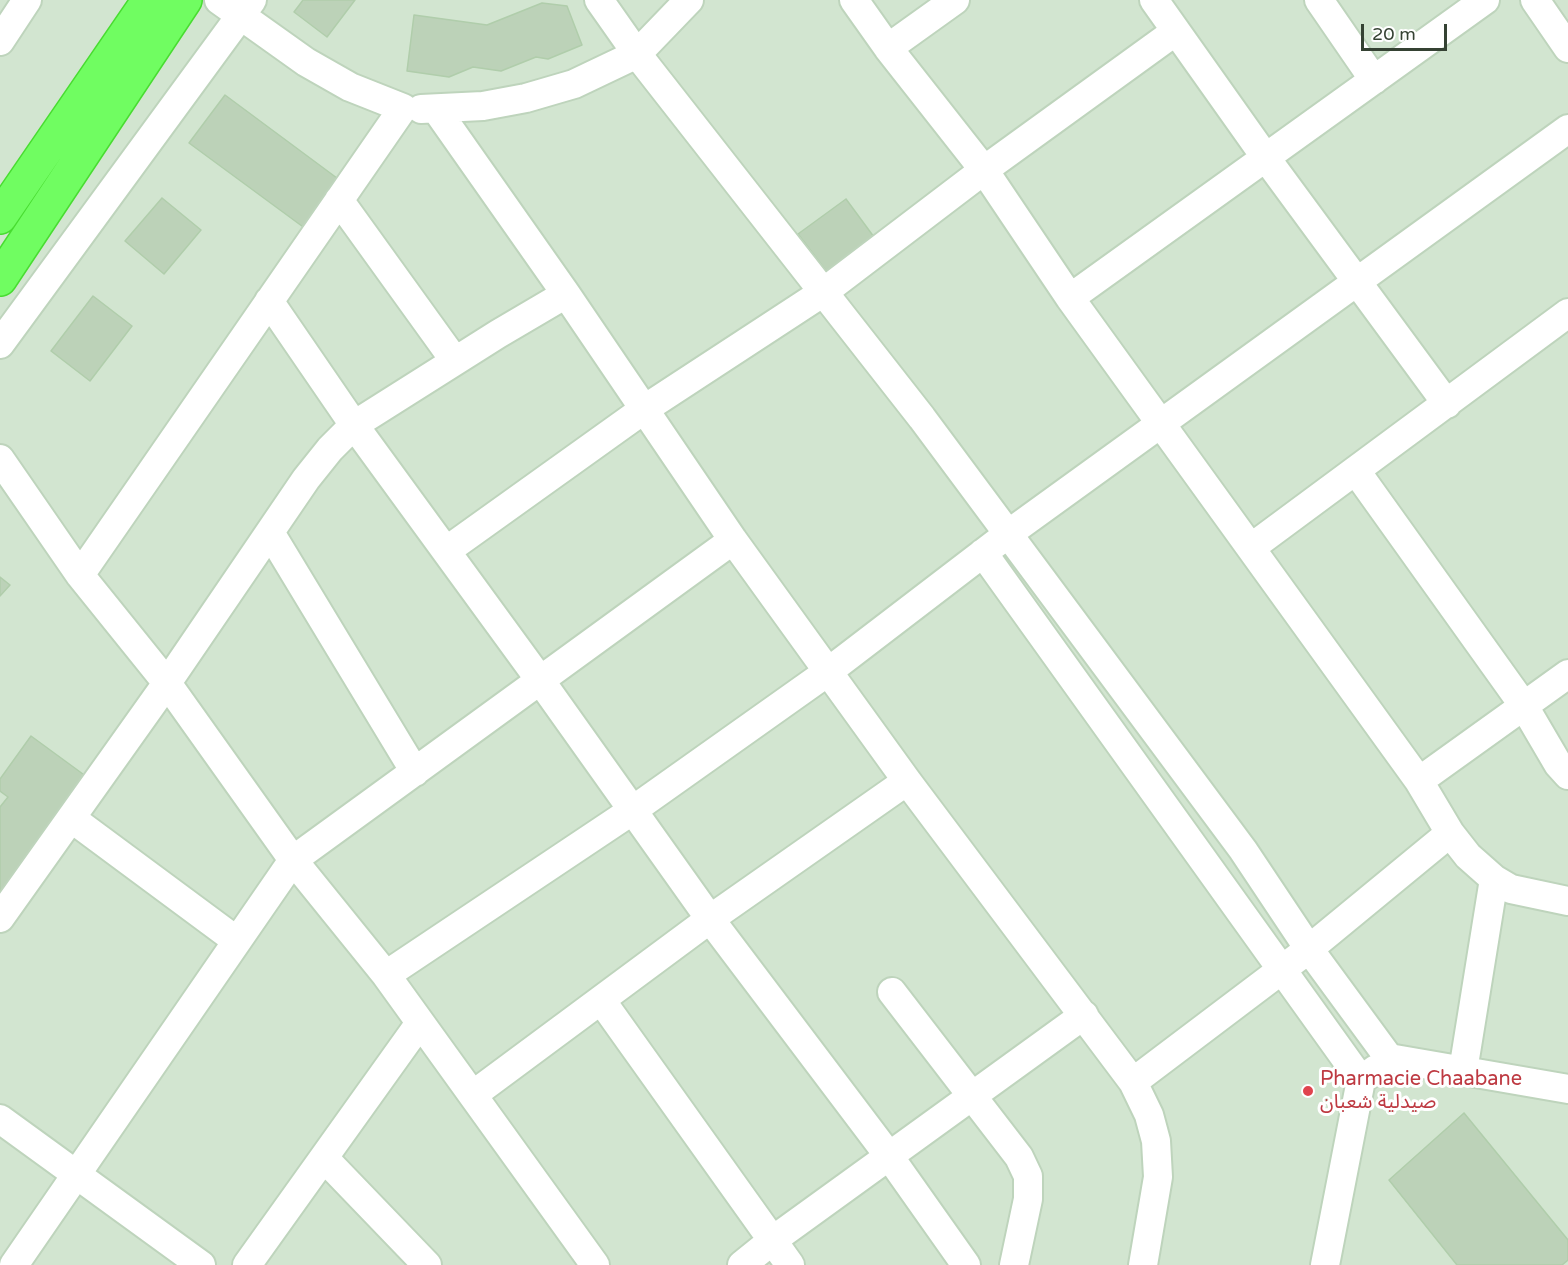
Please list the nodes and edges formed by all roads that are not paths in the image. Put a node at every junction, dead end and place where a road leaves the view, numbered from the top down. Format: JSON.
{"nodes":[{"id":1,"x":27,"y":0,"type":"edge"},
{"id":2,"x":149,"y":0,"type":"edge"},
{"id":3,"x":185,"y":0,"type":"edge"},
{"id":4,"x":599,"y":0,"type":"edge"},
{"id":5,"x":689,"y":0,"type":"edge"},
{"id":6,"x":854,"y":0,"type":"edge"},
{"id":7,"x":955,"y":0,"type":"edge"},
{"id":8,"x":1154,"y":0,"type":"edge"},
{"id":9,"x":1319,"y":0,"type":"edge"},
{"id":10,"x":1485,"y":0,"type":"edge"},
{"id":11,"x":1544,"y":3,"type":"edge"},
{"id":12,"x":238,"y":5,"type":"edge"},
{"id":13,"x":1176,"y":31,"type":"junction"},
{"id":14,"x":0,"y":41,"type":"edge"},
{"id":15,"x":888,"y":48,"type":"junction"},
{"id":16,"x":1568,"y":48,"type":"edge"},
{"id":17,"x":637,"y":54,"type":"junction"},
{"id":18,"x":1374,"y":80,"type":"junction"},
{"id":19,"x":403,"y":108,"type":"junction"},
{"id":20,"x":436,"y":109,"type":"junction"},
{"id":21,"x":1568,"y":129,"type":"edge"},
{"id":22,"x":1266,"y":158,"type":"junction"},
{"id":23,"x":984,"y":170,"type":"junction"},
{"id":24,"x":339,"y":200,"type":"junction"},
{"id":25,"x":2,"y":211,"type":"edge"},
{"id":26,"x":0,"y":279,"type":"edge"},
{"id":27,"x":1358,"y":282,"type":"junction"},
{"id":28,"x":825,"y":291,"type":"junction"},
{"id":29,"x":566,"y":294,"type":"junction"},
{"id":30,"x":1070,"y":298,"type":"junction"},
{"id":31,"x":269,"y":301,"type":"junction"},
{"id":32,"x":1568,"y":313,"type":"edge"},
{"id":33,"x":0,"y":344,"type":"edge"},
{"id":34,"x":455,"y":361,"type":"junction"},
{"id":35,"x":1447,"y":404,"type":"junction"},
{"id":36,"x":643,"y":410,"type":"junction"},
{"id":37,"x":1162,"y":424,"type":"junction"},
{"id":38,"x":354,"y":425,"type":"junction"},
{"id":39,"x":0,"y":459,"type":"edge"},
{"id":40,"x":1356,"y":471,"type":"junction"},
{"id":41,"x":271,"y":534,"type":"junction"},
{"id":42,"x":1008,"y":534,"type":"junction"},
{"id":43,"x":733,"y":540,"type":"junction"},
{"id":44,"x":1252,"y":548,"type":"junction"},
{"id":45,"x":446,"y":551,"type":"junction"},
{"id":46,"x":983,"y":553,"type":"junction"},
{"id":47,"x":80,"y":575,"type":"junction"},
{"id":48,"x":829,"y":671,"type":"junction"},
{"id":49,"x":1568,"y":674,"type":"edge"},
{"id":50,"x":540,"y":680,"type":"junction"},
{"id":51,"x":167,"y":683,"type":"junction"},
{"id":52,"x":1524,"y":706,"type":"junction"},
{"id":53,"x":415,"y":772,"type":"junction"},
{"id":54,"x":1568,"y":775,"type":"edge"},
{"id":55,"x":907,"y":781,"type":"junction"},
{"id":56,"x":1419,"y":781,"type":"junction"},
{"id":57,"x":633,"y":810,"type":"junction"},
{"id":58,"x":71,"y":818,"type":"junction"},
{"id":59,"x":1450,"y":833,"type":"junction"},
{"id":60,"x":293,"y":860,"type":"junction"},
{"id":61,"x":1494,"y":879,"type":"junction"},
{"id":62,"x":1568,"y":900,"type":"edge"},
{"id":63,"x":0,"y":918,"type":"edge"},
{"id":64,"x":710,"y":919,"type":"junction"},
{"id":65,"x":237,"y":941,"type":"junction"},
{"id":66,"x":1309,"y":948,"type":"junction"},
{"id":67,"x":1282,"y":969,"type":"junction"},
{"id":68,"x":386,"y":975,"type":"junction"},
{"id":69,"x":892,"y":992,"type":"dead end"},
{"id":70,"x":601,"y":1000,"type":"junction"},
{"id":71,"x":1084,"y":1015,"type":"junction"},
{"id":72,"x":420,"y":1023,"type":"junction"},
{"id":73,"x":1389,"y":1058,"type":"junction"},
{"id":74,"x":1463,"y":1071,"type":"junction"},
{"id":75,"x":1362,"y":1080,"type":"junction"},
{"id":76,"x":1133,"y":1082,"type":"junction"},
{"id":77,"x":1568,"y":1089,"type":"edge"},
{"id":78,"x":474,"y":1095,"type":"junction"},
{"id":79,"x":971,"y":1097,"type":"junction"},
{"id":80,"x":0,"y":1119,"type":"edge"},
{"id":81,"x":889,"y":1156,"type":"junction"},
{"id":82,"x":324,"y":1158,"type":"junction"},
{"id":83,"x":76,"y":1174,"type":"junction"},
{"id":84,"x":772,"y":1240,"type":"junction"},
{"id":85,"x":14,"y":1265,"type":"edge"},
{"id":86,"x":201,"y":1265,"type":"edge"},
{"id":87,"x":247,"y":1265,"type":"edge"},
{"id":88,"x":427,"y":1265,"type":"edge"},
{"id":89,"x":595,"y":1265,"type":"edge"},
{"id":90,"x":742,"y":1265,"type":"edge"},
{"id":91,"x":790,"y":1265,"type":"edge"},
{"id":92,"x":966,"y":1265,"type":"edge"},
{"id":93,"x":1014,"y":1265,"type":"edge"},
{"id":94,"x":1143,"y":1265,"type":"edge"},
{"id":95,"x":1325,"y":1265,"type":"edge"}],
"edges":[{"from":1,"to":14,"type":"street"},
{"from":2,"to":25,"type":"highway"},
{"from":3,"to":26,"type":"highway"},
{"from":4,"to":17,"type":"street"},
{"from":5,"to":17,"type":"street"},
{"from":6,"to":15,"type":"street"},
{"from":7,"to":15,"type":"street"},
{"from":8,"to":13,"type":"street"},
{"from":9,"to":18,"type":"street"},
{"from":10,"to":18,"type":"street"},
{"from":11,"to":16,"type":"street"},
{"from":12,"to":19,"type":"street"},
{"from":12,"to":33,"type":"street"},
{"from":13,"to":22,"type":"street"},
{"from":13,"to":23,"type":"street"},
{"from":15,"to":23,"type":"street"},
{"from":17,"to":20,"type":"street"},
{"from":17,"to":28,"type":"street"},
{"from":18,"to":22,"type":"street"},
{"from":19,"to":20,"type":"street"},
{"from":19,"to":24,"type":"street"},
{"from":20,"to":29,"type":"street"},
{"from":21,"to":27,"type":"street"},
{"from":22,"to":27,"type":"street"},
{"from":22,"to":30,"type":"street"},
{"from":23,"to":28,"type":"street"},
{"from":23,"to":30,"type":"street"},
{"from":24,"to":31,"type":"street"},
{"from":24,"to":34,"type":"street"},
{"from":27,"to":35,"type":"street"},
{"from":27,"to":37,"type":"street"},
{"from":28,"to":36,"type":"street"},
{"from":28,"to":42,"type":"street"},
{"from":29,"to":34,"type":"street"},
{"from":29,"to":36,"type":"street"},
{"from":30,"to":37,"type":"street"},
{"from":31,"to":38,"type":"street"},
{"from":31,"to":47,"type":"street"},
{"from":32,"to":35,"type":"street"},
{"from":34,"to":38,"type":"street"},
{"from":35,"to":40,"type":"street"},
{"from":36,"to":43,"type":"street"},
{"from":36,"to":45,"type":"street"},
{"from":37,"to":42,"type":"street"},
{"from":37,"to":44,"type":"street"},
{"from":38,"to":41,"type":"street"},
{"from":38,"to":45,"type":"street"},
{"from":39,"to":47,"type":"street"},
{"from":40,"to":44,"type":"street"},
{"from":40,"to":52,"type":"street"},
{"from":41,"to":51,"type":"street"},
{"from":41,"to":53,"type":"street"},
{"from":42,"to":46,"type":"street"},
{"from":42,"to":66,"type":"street"},
{"from":43,"to":48,"type":"street"},
{"from":43,"to":50,"type":"street"},
{"from":44,"to":56,"type":"street"},
{"from":45,"to":50,"type":"street"},
{"from":46,"to":48,"type":"street"},
{"from":46,"to":67,"type":"street"},
{"from":47,"to":51,"type":"street"},
{"from":48,"to":55,"type":"street"},
{"from":48,"to":57,"type":"street"},
{"from":49,"to":52,"type":"street"},
{"from":50,"to":53,"type":"street"},
{"from":50,"to":57,"type":"street"},
{"from":51,"to":58,"type":"street"},
{"from":51,"to":60,"type":"street"},
{"from":52,"to":54,"type":"street"},
{"from":52,"to":56,"type":"street"},
{"from":53,"to":60,"type":"street"},
{"from":55,"to":64,"type":"street"},
{"from":55,"to":71,"type":"street"},
{"from":56,"to":59,"type":"street"},
{"from":57,"to":64,"type":"street"},
{"from":57,"to":68,"type":"street"},
{"from":58,"to":63,"type":"street"},
{"from":58,"to":65,"type":"street"},
{"from":59,"to":61,"type":"street"},
{"from":59,"to":66,"type":"street"},
{"from":60,"to":65,"type":"street"},
{"from":60,"to":68,"type":"street"},
{"from":61,"to":62,"type":"street"},
{"from":61,"to":74,"type":"street"},
{"from":64,"to":70,"type":"street"},
{"from":64,"to":81,"type":"street"},
{"from":65,"to":83,"type":"street"},
{"from":66,"to":67,"type":"street"},
{"from":66,"to":73,"type":"street"},
{"from":67,"to":75,"type":"street"},
{"from":67,"to":76,"type":"street"},
{"from":68,"to":72,"type":"street"},
{"from":69,"to":79,"type":"street"},
{"from":70,"to":78,"type":"street"},
{"from":70,"to":84,"type":"street"},
{"from":71,"to":76,"type":"street"},
{"from":71,"to":79,"type":"street"},
{"from":72,"to":78,"type":"street"},
{"from":72,"to":82,"type":"street"},
{"from":73,"to":74,"type":"street"},
{"from":73,"to":75,"type":"street"},
{"from":74,"to":77,"type":"street"},
{"from":75,"to":95,"type":"street"},
{"from":76,"to":94,"type":"street"},
{"from":78,"to":89,"type":"street"},
{"from":79,"to":81,"type":"street"},
{"from":79,"to":93,"type":"street"},
{"from":80,"to":83,"type":"street"},
{"from":81,"to":84,"type":"street"},
{"from":81,"to":92,"type":"street"},
{"from":82,"to":87,"type":"street"},
{"from":82,"to":88,"type":"street"},
{"from":83,"to":85,"type":"street"},
{"from":83,"to":86,"type":"street"},
{"from":84,"to":90,"type":"street"},
{"from":84,"to":91,"type":"street"}]}
